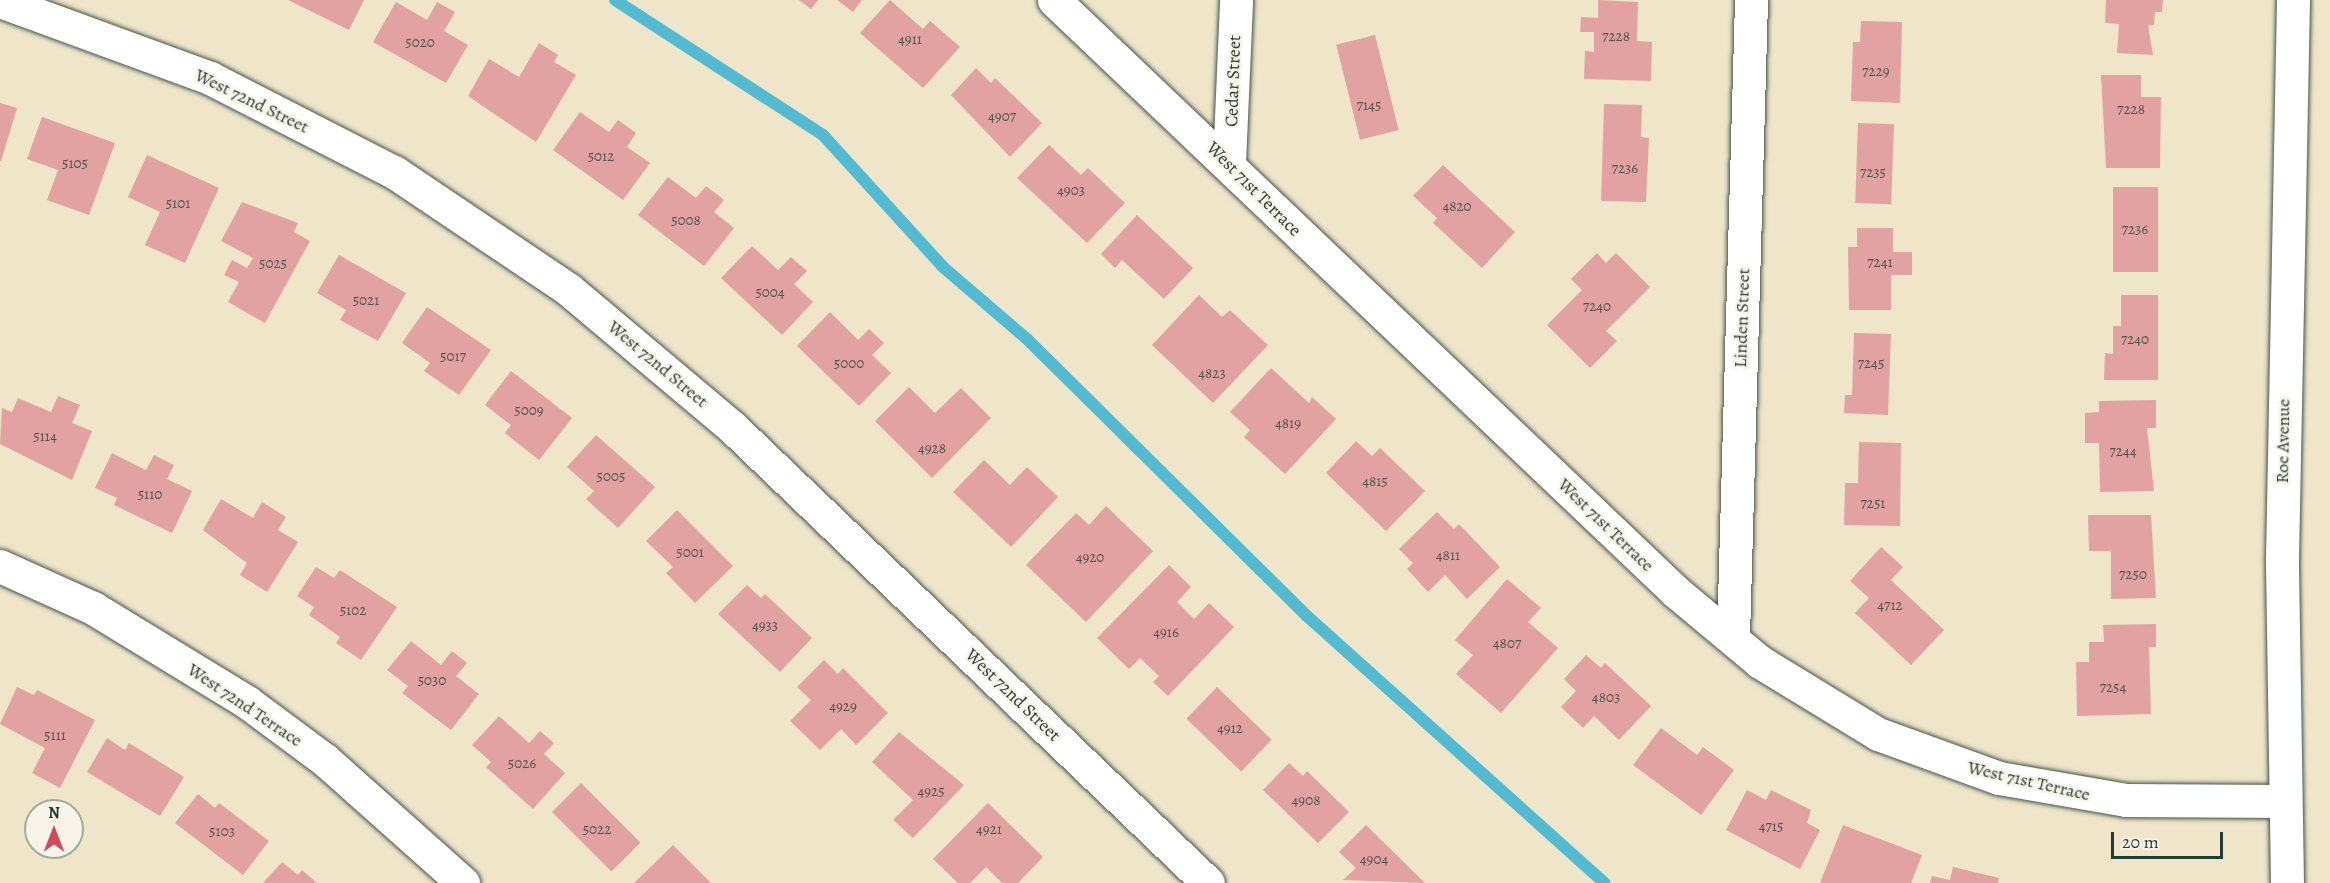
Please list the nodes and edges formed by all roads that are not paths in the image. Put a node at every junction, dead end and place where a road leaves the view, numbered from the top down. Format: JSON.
{"nodes":[{"id":1,"x":1054,"y":0,"type":"edge"},
{"id":2,"x":1236,"y":0,"type":"edge"},
{"id":3,"x":1751,"y":0,"type":"edge"},
{"id":4,"x":2293,"y":0,"type":"edge"},
{"id":5,"x":0,"y":1,"type":"edge"},
{"id":6,"x":1229,"y":163,"type":"junction"},
{"id":7,"x":0,"y":566,"type":"edge"},
{"id":8,"x":1733,"y":637,"type":"junction"},
{"id":9,"x":2284,"y":801,"type":"junction"},
{"id":10,"x":463,"y":883,"type":"edge"},
{"id":11,"x":1208,"y":883,"type":"edge"},
{"id":12,"x":2287,"y":883,"type":"edge"}],
"edges":[{"from":1,"to":6,"type":"street","name":"West 71st Terrace"},
{"from":2,"to":6,"type":"street","name":"Cedar Street"},
{"from":3,"to":8,"type":"street","name":"Linden Street"},
{"from":4,"to":9,"type":"street","name":"Roe Avenue"},
{"from":5,"to":11,"type":"street","name":"West 72nd Street"},
{"from":6,"to":8,"type":"street","name":"West 71st Terrace"},
{"from":7,"to":10,"type":"street","name":"West 72nd Terrace"},
{"from":8,"to":9,"type":"street","name":"West 71st Terrace"},
{"from":9,"to":12,"type":"street","name":"Roe Avenue"}]}
